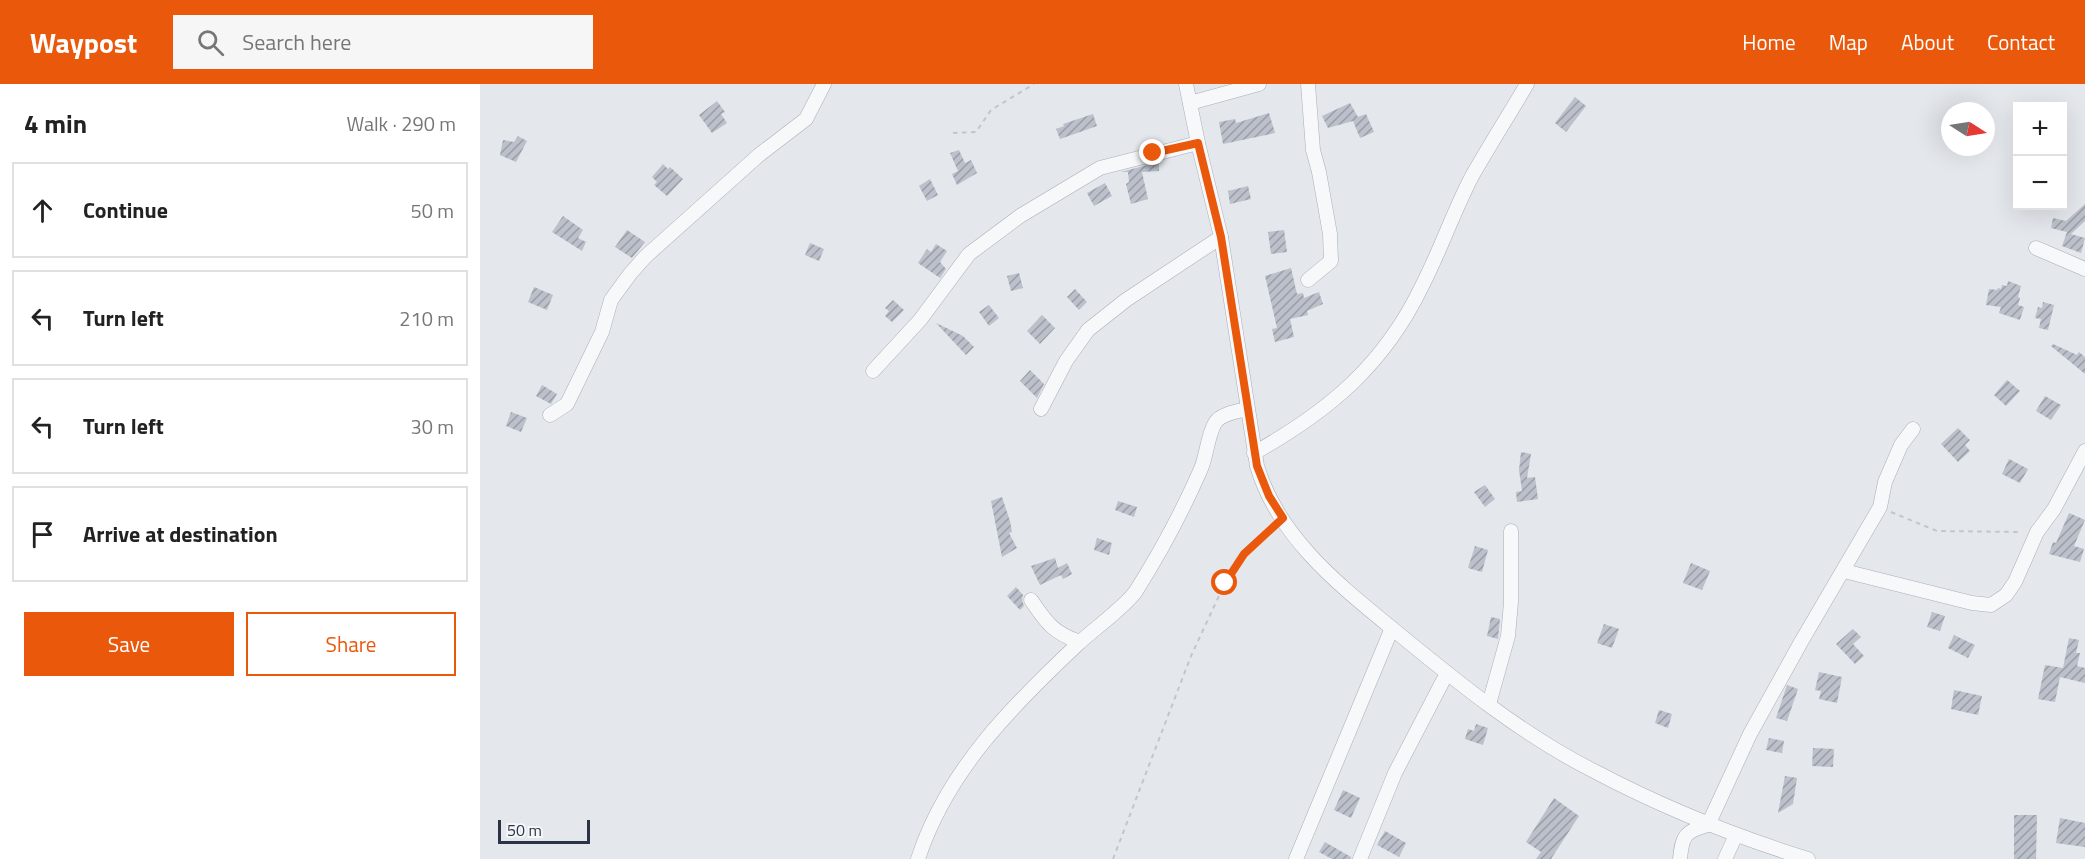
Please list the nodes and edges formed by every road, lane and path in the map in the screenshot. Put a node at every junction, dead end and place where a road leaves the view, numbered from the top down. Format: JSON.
{"nodes":[{"id":1,"x":824,"y":84,"type":"edge"},
{"id":2,"x":1034,"y":84,"type":"edge"},
{"id":3,"x":1186,"y":84,"type":"edge"},
{"id":4,"x":1259,"y":84,"type":"edge"},
{"id":5,"x":1308,"y":84,"type":"edge"},
{"id":6,"x":1527,"y":84,"type":"edge"},
{"id":7,"x":1190,"y":103,"type":"junction"},
{"id":8,"x":953,"y":133,"type":"dead end"},
{"id":9,"x":1198,"y":143,"type":"junction"},
{"id":10,"x":1221,"y":237,"type":"junction"},
{"id":11,"x":2036,"y":248,"type":"dead end"},
{"id":12,"x":2085,"y":269,"type":"edge"},
{"id":13,"x":1308,"y":280,"type":"dead end"},
{"id":14,"x":873,"y":371,"type":"dead end"},
{"id":15,"x":1041,"y":409,"type":"dead end"},
{"id":16,"x":1247,"y":409,"type":"junction"},
{"id":17,"x":550,"y":416,"type":"dead end"},
{"id":18,"x":1913,"y":429,"type":"dead end"},
{"id":19,"x":2085,"y":451,"type":"edge"},
{"id":20,"x":1254,"y":453,"type":"junction"},
{"id":21,"x":1880,"y":507,"type":"junction"},
{"id":22,"x":1283,"y":518,"type":"junction"},
{"id":23,"x":1512,"y":531,"type":"dead end"},
{"id":24,"x":2037,"y":532,"type":"junction"},
{"id":25,"x":1844,"y":570,"type":"junction"},
{"id":26,"x":1031,"y":600,"type":"dead end"},
{"id":27,"x":1392,"y":628,"type":"junction"},
{"id":28,"x":1080,"y":642,"type":"junction"},
{"id":29,"x":1447,"y":673,"type":"junction"},
{"id":30,"x":1489,"y":704,"type":"junction"},
{"id":31,"x":1708,"y":825,"type":"junction"},
{"id":32,"x":1736,"y":835,"type":"junction"},
{"id":33,"x":918,"y":859,"type":"edge"},
{"id":34,"x":1113,"y":859,"type":"edge"},
{"id":35,"x":1296,"y":859,"type":"edge"},
{"id":36,"x":1360,"y":859,"type":"edge"},
{"id":37,"x":1680,"y":859,"type":"edge"},
{"id":38,"x":1725,"y":859,"type":"edge"},
{"id":39,"x":1808,"y":859,"type":"edge"}],
"edges":[{"from":1,"to":17,"type":"street"},
{"from":2,"to":8,"type":"path"},
{"from":3,"to":7,"type":"street"},
{"from":4,"to":7,"type":"street"},
{"from":5,"to":13,"type":"street"},
{"from":6,"to":20,"type":"street"},
{"from":7,"to":9,"type":"street"},
{"from":9,"to":10,"type":"street"},
{"from":9,"to":14,"type":"street"},
{"from":10,"to":15,"type":"street"},
{"from":10,"to":16,"type":"street"},
{"from":11,"to":12,"type":"street"},
{"from":16,"to":20,"type":"street"},
{"from":16,"to":28,"type":"street"},
{"from":18,"to":21,"type":"street"},
{"from":19,"to":24,"type":"street"},
{"from":20,"to":22,"type":"street"},
{"from":21,"to":24,"type":"path"},
{"from":21,"to":25,"type":"street"},
{"from":22,"to":27,"type":"street"},
{"from":22,"to":34,"type":"path"},
{"from":23,"to":30,"type":"street"},
{"from":24,"to":25,"type":"street"},
{"from":25,"to":31,"type":"street"},
{"from":26,"to":28,"type":"street"},
{"from":27,"to":29,"type":"street"},
{"from":27,"to":35,"type":"street"},
{"from":28,"to":33,"type":"street"},
{"from":29,"to":30,"type":"street"},
{"from":29,"to":36,"type":"street"},
{"from":30,"to":31,"type":"street"},
{"from":31,"to":32,"type":"street"},
{"from":31,"to":37,"type":"street"},
{"from":32,"to":38,"type":"street"},
{"from":32,"to":39,"type":"street"}]}
